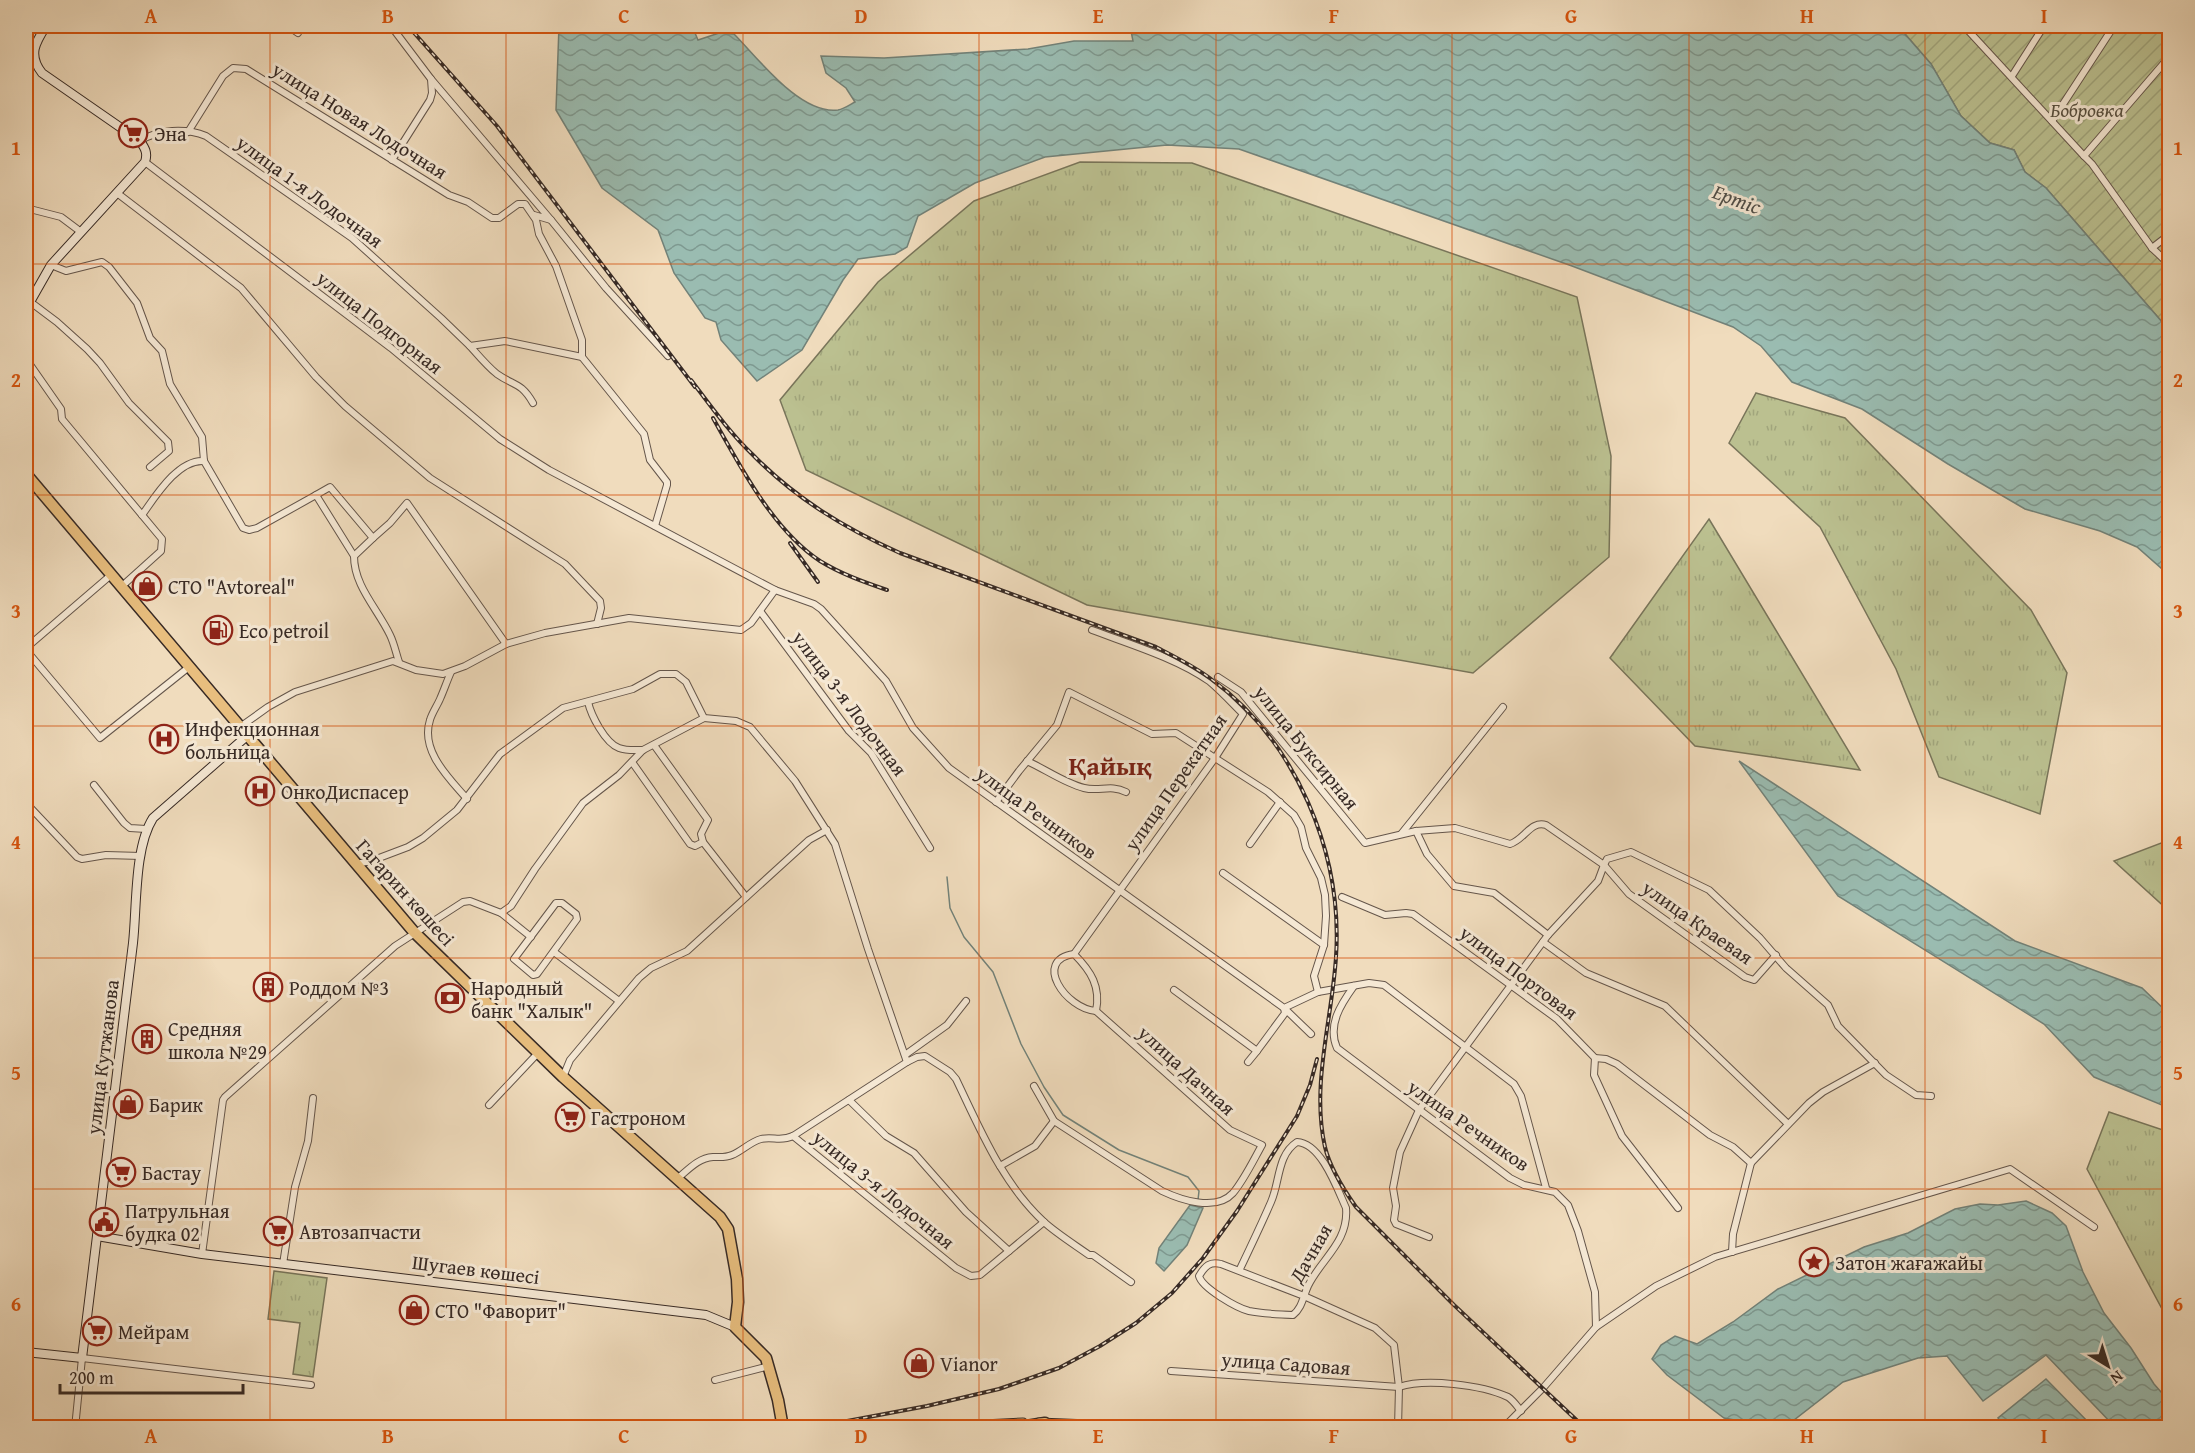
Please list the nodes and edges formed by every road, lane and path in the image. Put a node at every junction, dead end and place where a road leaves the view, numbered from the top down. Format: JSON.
{"nodes":[{"id":1,"x":46,"y":26,"type":"edge"},
{"id":2,"x":288,"y":26,"type":"edge"},
{"id":3,"x":391,"y":26,"type":"edge"},
{"id":4,"x":1964,"y":26,"type":"edge"},
{"id":5,"x":2044,"y":26,"type":"edge"},
{"id":6,"x":2114,"y":26,"type":"edge"},
{"id":7,"x":298,"y":33,"type":"dead end"},
{"id":8,"x":26,"y":34,"type":"edge"},
{"id":9,"x":29,"y":53,"type":"edge"},
{"id":10,"x":2169,"y":56,"type":"edge"},
{"id":11,"x":2012,"y":76,"type":"junction"},
{"id":12,"x":431,"y":79,"type":"junction"},
{"id":13,"x":2052,"y":121,"type":"junction"},
{"id":14,"x":188,"y":132,"type":"junction"},
{"id":15,"x":140,"y":141,"type":"junction"},
{"id":16,"x":2084,"y":156,"type":"junction"},
{"id":17,"x":392,"y":160,"type":"junction"},
{"id":18,"x":145,"y":162,"type":"junction"},
{"id":19,"x":117,"y":193,"type":"junction"},
{"id":20,"x":26,"y":208,"type":"edge"},
{"id":21,"x":533,"y":215,"type":"junction"},
{"id":22,"x":551,"y":220,"type":"junction"},
{"id":23,"x":81,"y":232,"type":"junction"},
{"id":24,"x":2169,"y":234,"type":"edge"},
{"id":25,"x":2152,"y":248,"type":"junction"},
{"id":26,"x":51,"y":265,"type":"junction"},
{"id":27,"x":2169,"y":265,"type":"edge"},
{"id":28,"x":27,"y":305,"type":"edge"},
{"id":29,"x":470,"y":346,"type":"junction"},
{"id":30,"x":668,"y":356,"type":"dead end"},
{"id":31,"x":582,"y":357,"type":"junction"},
{"id":32,"x":26,"y":361,"type":"edge"},
{"id":33,"x":533,"y":403,"type":"dead end"},
{"id":34,"x":204,"y":461,"type":"junction"},
{"id":35,"x":150,"y":467,"type":"dead end"},
{"id":36,"x":26,"y":474,"type":"edge"},
{"id":37,"x":316,"y":495,"type":"junction"},
{"id":38,"x":141,"y":515,"type":"junction"},
{"id":39,"x":655,"y":526,"type":"junction"},
{"id":40,"x":373,"y":538,"type":"junction"},
{"id":41,"x":354,"y":556,"type":"junction"},
{"id":42,"x":111,"y":575,"type":"junction"},
{"id":43,"x":121,"y":587,"type":"junction"},
{"id":44,"x":775,"y":590,"type":"junction"},
{"id":45,"x":760,"y":611,"type":"junction"},
{"id":46,"x":597,"y":624,"type":"junction"},
{"id":47,"x":1092,"y":630,"type":"dead end"},
{"id":48,"x":506,"y":644,"type":"junction"},
{"id":49,"x":26,"y":649,"type":"edge"},
{"id":50,"x":399,"y":662,"type":"junction"},
{"id":51,"x":189,"y":667,"type":"junction"},
{"id":52,"x":451,"y":672,"type":"junction"},
{"id":53,"x":1218,"y":677,"type":"dead end"},
{"id":54,"x":588,"y":702,"type":"junction"},
{"id":55,"x":1503,"y":707,"type":"dead end"},
{"id":56,"x":704,"y":718,"type":"junction"},
{"id":57,"x":244,"y":731,"type":"junction"},
{"id":58,"x":654,"y":745,"type":"junction"},
{"id":59,"x":643,"y":750,"type":"junction"},
{"id":60,"x":1215,"y":758,"type":"junction"},
{"id":61,"x":1027,"y":760,"type":"junction"},
{"id":62,"x":632,"y":762,"type":"junction"},
{"id":63,"x":94,"y":784,"type":"dead end"},
{"id":64,"x":1126,"y":792,"type":"dead end"},
{"id":65,"x":467,"y":799,"type":"junction"},
{"id":66,"x":996,"y":802,"type":"junction"},
{"id":67,"x":1280,"y":802,"type":"junction"},
{"id":68,"x":26,"y":803,"type":"edge"},
{"id":69,"x":146,"y":830,"type":"junction"},
{"id":70,"x":827,"y":830,"type":"junction"},
{"id":71,"x":1416,"y":831,"type":"junction"},
{"id":72,"x":1402,"y":833,"type":"junction"},
{"id":73,"x":703,"y":842,"type":"junction"},
{"id":74,"x":1365,"y":843,"type":"joint"},
{"id":75,"x":1250,"y":844,"type":"dead end"},
{"id":76,"x":930,"y":848,"type":"dead end"},
{"id":77,"x":141,"y":856,"type":"junction"},
{"id":78,"x":371,"y":861,"type":"junction"},
{"id":79,"x":356,"y":864,"type":"junction"},
{"id":80,"x":1604,"y":865,"type":"junction"},
{"id":81,"x":1223,"y":873,"type":"dead end"},
{"id":82,"x":1118,"y":891,"type":"junction"},
{"id":83,"x":746,"y":897,"type":"junction"},
{"id":84,"x":1342,"y":897,"type":"dead end"},
{"id":85,"x":501,"y":913,"type":"junction"},
{"id":86,"x":428,"y":923,"type":"junction"},
{"id":87,"x":414,"y":932,"type":"junction"},
{"id":88,"x":1548,"y":935,"type":"junction"},
{"id":89,"x":531,"y":937,"type":"junction"},
{"id":90,"x":1543,"y":942,"type":"junction"},
{"id":91,"x":1324,"y":945,"type":"junction"},
{"id":92,"x":554,"y":952,"type":"junction"},
{"id":93,"x":1074,"y":954,"type":"junction"},
{"id":94,"x":1776,"y":955,"type":"junction"},
{"id":95,"x":1354,"y":986,"type":"junction"},
{"id":96,"x":1511,"y":986,"type":"junction"},
{"id":97,"x":1174,"y":990,"type":"dead end"},
{"id":98,"x":1318,"y":992,"type":"junction"},
{"id":99,"x":619,"y":1001,"type":"junction"},
{"id":100,"x":966,"y":1001,"type":"dead end"},
{"id":101,"x":1284,"y":1008,"type":"junction"},
{"id":102,"x":1096,"y":1011,"type":"junction"},
{"id":103,"x":1311,"y":1034,"type":"dead end"},
{"id":104,"x":1466,"y":1047,"type":"junction"},
{"id":105,"x":1257,"y":1051,"type":"junction"},
{"id":106,"x":539,"y":1052,"type":"junction"},
{"id":107,"x":904,"y":1054,"type":"junction"},
{"id":108,"x":1595,"y":1058,"type":"junction"},
{"id":109,"x":907,"y":1062,"type":"junction"},
{"id":110,"x":1248,"y":1062,"type":"dead end"},
{"id":111,"x":1875,"y":1064,"type":"junction"},
{"id":112,"x":563,"y":1077,"type":"junction"},
{"id":113,"x":1034,"y":1086,"type":"dead end"},
{"id":114,"x":1931,"y":1096,"type":"dead end"},
{"id":115,"x":313,"y":1098,"type":"dead end"},
{"id":116,"x":849,"y":1100,"type":"junction"},
{"id":117,"x":489,"y":1105,"type":"dead end"},
{"id":118,"x":1419,"y":1110,"type":"junction"},
{"id":119,"x":1054,"y":1121,"type":"junction"},
{"id":120,"x":1788,"y":1124,"type":"junction"},
{"id":121,"x":794,"y":1136,"type":"junction"},
{"id":122,"x":1751,"y":1162,"type":"junction"},
{"id":123,"x":1000,"y":1166,"type":"junction"},
{"id":124,"x":677,"y":1179,"type":"junction"},
{"id":125,"x":1546,"y":1188,"type":"junction"},
{"id":126,"x":1678,"y":1208,"type":"dead end"},
{"id":127,"x":1044,"y":1222,"type":"junction"},
{"id":128,"x":2094,"y":1227,"type":"dead end"},
{"id":129,"x":97,"y":1236,"type":"junction"},
{"id":130,"x":1429,"y":1237,"type":"dead end"},
{"id":131,"x":1009,"y":1251,"type":"junction"},
{"id":132,"x":1732,"y":1252,"type":"junction"},
{"id":133,"x":202,"y":1254,"type":"junction"},
{"id":134,"x":283,"y":1263,"type":"junction"},
{"id":135,"x":1239,"y":1271,"type":"junction"},
{"id":136,"x":1131,"y":1282,"type":"dead end"},
{"id":137,"x":1304,"y":1296,"type":"junction"},
{"id":138,"x":1596,"y":1326,"type":"junction"},
{"id":139,"x":735,"y":1327,"type":"junction"},
{"id":140,"x":26,"y":1352,"type":"edge"},
{"id":141,"x":82,"y":1358,"type":"junction"},
{"id":142,"x":769,"y":1366,"type":"junction"},
{"id":143,"x":1171,"y":1371,"type":"dead end"},
{"id":144,"x":715,"y":1380,"type":"dead end"},
{"id":145,"x":311,"y":1385,"type":"dead end"},
{"id":146,"x":1399,"y":1387,"type":"junction"},
{"id":147,"x":1521,"y":1411,"type":"junction"},
{"id":148,"x":1045,"y":1423,"type":"junction"},
{"id":149,"x":782,"y":1426,"type":"edge"},
{"id":150,"x":75,"y":1428,"type":"edge"},
{"id":151,"x":923,"y":1428,"type":"edge"},
{"id":152,"x":1012,"y":1428,"type":"edge"},
{"id":153,"x":1165,"y":1428,"type":"edge"},
{"id":154,"x":1398,"y":1428,"type":"edge"},
{"id":155,"x":1503,"y":1428,"type":"edge"}],
"edges":[{"from":1,"to":9,"type":"street"},
{"from":2,"to":7,"type":"street"},
{"from":3,"to":12,"type":"street"},
{"from":4,"to":11,"type":"street"},
{"from":5,"to":11,"type":"street"},
{"from":6,"to":13,"type":"street"},
{"from":8,"to":9,"type":"street"},
{"from":9,"to":15,"type":"street"},
{"from":10,"to":16,"type":"street"},
{"from":11,"to":13,"type":"street"},
{"from":12,"to":17,"type":"street"},
{"from":12,"to":22,"type":"street"},
{"from":13,"to":16,"type":"street"},
{"from":14,"to":15,"type":"street","name":"улица 1-я Лодочная"},
{"from":14,"to":17,"type":"street","name":"улица Новая Лодочная"},
{"from":14,"to":29,"type":"street","name":"улица 1-я Лодочная"},
{"from":15,"to":18,"type":"street"},
{"from":16,"to":25,"type":"street"},
{"from":17,"to":21,"type":"street","name":"улица Новая Лодочная"},
{"from":18,"to":19,"type":"street"},
{"from":18,"to":39,"type":"street","name":"улица Подгорная"},
{"from":19,"to":23,"type":"street"},
{"from":19,"to":46,"type":"street"},
{"from":20,"to":23,"type":"street"},
{"from":21,"to":22,"type":"street"},
{"from":21,"to":31,"type":"street"},
{"from":22,"to":30,"type":"street"},
{"from":23,"to":26,"type":"street"},
{"from":24,"to":25,"type":"street"},
{"from":25,"to":27,"type":"street"},
{"from":26,"to":28,"type":"street"},
{"from":26,"to":34,"type":"street"},
{"from":28,"to":35,"type":"street"},
{"from":29,"to":31,"type":"street"},
{"from":29,"to":33,"type":"street","name":"улица 1-я Лодочная"},
{"from":31,"to":39,"type":"street"},
{"from":32,"to":38,"type":"street"},
{"from":34,"to":37,"type":"street"},
{"from":34,"to":38,"type":"street"},
{"from":36,"to":42,"type":"highway","name":"Гагарин көшесі"},
{"from":37,"to":40,"type":"street"},
{"from":37,"to":41,"type":"street"},
{"from":38,"to":43,"type":"street"},
{"from":39,"to":44,"type":"street","name":"улица Подгорная"},
{"from":40,"to":41,"type":"street"},
{"from":40,"to":48,"type":"street"},
{"from":41,"to":50,"type":"street"},
{"from":42,"to":43,"type":"highway","name":"Гагарин көшесі"},
{"from":42,"to":49,"type":"street"},
{"from":43,"to":51,"type":"highway","name":"Гагарин көшесі"},
{"from":44,"to":45,"type":"street"},
{"from":44,"to":66,"type":"street","name":"улица Речников"},
{"from":45,"to":46,"type":"street"},
{"from":45,"to":76,"type":"street","name":"улица 3-я Лодочная"},
{"from":46,"to":48,"type":"street"},
{"from":47,"to":60,"type":"street","name":"улица Перекатная"},
{"from":48,"to":52,"type":"street"},
{"from":49,"to":51,"type":"street"},
{"from":50,"to":52,"type":"street"},
{"from":50,"to":57,"type":"street"},
{"from":51,"to":57,"type":"highway","name":"Гагарин көшесі"},
{"from":52,"to":65,"type":"street"},
{"from":53,"to":74,"type":"street","name":"улица Буксирная"},
{"from":54,"to":56,"type":"street"},
{"from":54,"to":59,"type":"street"},
{"from":54,"to":65,"type":"street"},
{"from":55,"to":72,"type":"street"},
{"from":56,"to":58,"type":"street"},
{"from":56,"to":70,"type":"street"},
{"from":57,"to":69,"type":"street","name":"улица Кутжанова"},
{"from":57,"to":79,"type":"highway","name":"Гагарин көшесі"},
{"from":58,"to":59,"type":"street"},
{"from":58,"to":73,"type":"street"},
{"from":59,"to":62,"type":"street"},
{"from":60,"to":61,"type":"street"},
{"from":60,"to":67,"type":"street"},
{"from":60,"to":82,"type":"street","name":"улица Перекатная"},
{"from":61,"to":64,"type":"street"},
{"from":61,"to":66,"type":"street"},
{"from":62,"to":73,"type":"street"},
{"from":62,"to":85,"type":"street"},
{"from":63,"to":69,"type":"street"},
{"from":65,"to":78,"type":"street"},
{"from":66,"to":82,"type":"street","name":"улица Речников"},
{"from":67,"to":75,"type":"street"},
{"from":67,"to":91,"type":"street"},
{"from":68,"to":77,"type":"street"},
{"from":69,"to":77,"type":"street","name":"улица Кутжанова"},
{"from":70,"to":83,"type":"street"},
{"from":70,"to":107,"type":"street"},
{"from":71,"to":72,"type":"street","name":"улица Краевая"},
{"from":71,"to":80,"type":"street","name":"улица Краевая"},
{"from":71,"to":88,"type":"street"},
{"from":72,"to":74,"type":"street","name":"улица Краевая"},
{"from":73,"to":83,"type":"street"},
{"from":77,"to":129,"type":"street","name":"улица Кутжанова"},
{"from":78,"to":79,"type":"street"},
{"from":78,"to":86,"type":"street"},
{"from":79,"to":87,"type":"highway","name":"Гагарин көшесі"},
{"from":80,"to":88,"type":"street"},
{"from":80,"to":94,"type":"street","name":"улица Краевая"},
{"from":80,"to":94,"type":"street","name":"улица Краевая"},
{"from":81,"to":91,"type":"street"},
{"from":82,"to":93,"type":"street","name":"улица Перекатная"},
{"from":82,"to":101,"type":"street","name":"улица Речников"},
{"from":83,"to":99,"type":"street"},
{"from":84,"to":96,"type":"street","name":"улица Портовая"},
{"from":85,"to":86,"type":"street"},
{"from":85,"to":89,"type":"street"},
{"from":86,"to":87,"type":"street"},
{"from":87,"to":106,"type":"highway","name":"Гагарин көшесі"},
{"from":87,"to":133,"type":"street"},
{"from":88,"to":90,"type":"street"},
{"from":89,"to":92,"type":"street"},
{"from":89,"to":92,"type":"street"},
{"from":90,"to":96,"type":"street"},
{"from":90,"to":120,"type":"street"},
{"from":91,"to":98,"type":"street"},
{"from":92,"to":99,"type":"street"},
{"from":93,"to":102,"type":"street"},
{"from":93,"to":102,"type":"street","name":"улица Дачная"},
{"from":94,"to":111,"type":"street","name":"улица Краевая"},
{"from":95,"to":98,"type":"street"},
{"from":95,"to":104,"type":"street"},
{"from":95,"to":118,"type":"street","name":"улица Речников"},
{"from":96,"to":104,"type":"street"},
{"from":96,"to":108,"type":"street","name":"улица Портовая"},
{"from":97,"to":105,"type":"street"},
{"from":98,"to":101,"type":"street"},
{"from":99,"to":112,"type":"street"},
{"from":100,"to":107,"type":"street"},
{"from":101,"to":103,"type":"street","name":"улица Речников"},
{"from":101,"to":105,"type":"street"},
{"from":102,"to":119,"type":"street","name":"улица Дачная"},
{"from":104,"to":118,"type":"street"},
{"from":104,"to":125,"type":"street"},
{"from":105,"to":110,"type":"street"},
{"from":106,"to":112,"type":"highway","name":"Гагарин көшесі"},
{"from":106,"to":117,"type":"street"},
{"from":107,"to":109,"type":"street"},
{"from":108,"to":122,"type":"street","name":"улица Портовая"},
{"from":108,"to":126,"type":"street"},
{"from":109,"to":116,"type":"street","name":"улица 3-я Лодочная"},
{"from":109,"to":123,"type":"street"},
{"from":111,"to":114,"type":"street","name":"улица Краевая"},
{"from":111,"to":120,"type":"street"},
{"from":112,"to":124,"type":"highway","name":"Гагарин көшесі"},
{"from":113,"to":119,"type":"street"},
{"from":115,"to":134,"type":"street"},
{"from":116,"to":121,"type":"street","name":"улица 3-я Лодочная"},
{"from":116,"to":131,"type":"street","name":"улица 3-я Лодочная"},
{"from":118,"to":125,"type":"street","name":"улица Речников"},
{"from":118,"to":130,"type":"street"},
{"from":119,"to":123,"type":"street"},
{"from":120,"to":122,"type":"street"},
{"from":121,"to":124,"type":"street"},
{"from":121,"to":131,"type":"street","name":"улица 3-я Лодочная"},
{"from":122,"to":132,"type":"street"},
{"from":123,"to":127,"type":"street"},
{"from":124,"to":139,"type":"highway","name":"Гагарин көшесі"},
{"from":125,"to":138,"type":"street","name":"улица Речников"},
{"from":127,"to":131,"type":"street","name":"улица 3-я Лодочная"},
{"from":127,"to":136,"type":"street"},
{"from":128,"to":132,"type":"street"},
{"from":129,"to":133,"type":"street","name":"Шугаев көшесі"},
{"from":129,"to":141,"type":"street","name":"улица Кутжанова"},
{"from":132,"to":138,"type":"street"},
{"from":133,"to":134,"type":"street","name":"Шугаев көшесі"},
{"from":134,"to":139,"type":"street","name":"Шугаев көшесі"},
{"from":135,"to":137,"type":"street"},
{"from":135,"to":137,"type":"street","name":"Дачная"},
{"from":135,"to":137,"type":"street","name":"Дачная"},
{"from":137,"to":146,"type":"street"},
{"from":138,"to":147,"type":"street"},
{"from":139,"to":142,"type":"highway","name":"Шугаев көшесі"},
{"from":140,"to":141,"type":"street"},
{"from":141,"to":145,"type":"street"},
{"from":141,"to":150,"type":"street","name":"улица Кутжанова"},
{"from":142,"to":144,"type":"street"},
{"from":142,"to":149,"type":"highway","name":"Шугаев көшесі"},
{"from":143,"to":146,"type":"street","name":"улица Садовая"},
{"from":146,"to":147,"type":"street","name":"улица Садовая"},
{"from":146,"to":154,"type":"street"},
{"from":147,"to":155,"type":"street"},
{"from":148,"to":151,"type":"main road"},
{"from":148,"to":152,"type":"highway"},
{"from":148,"to":153,"type":"main road"}]}
